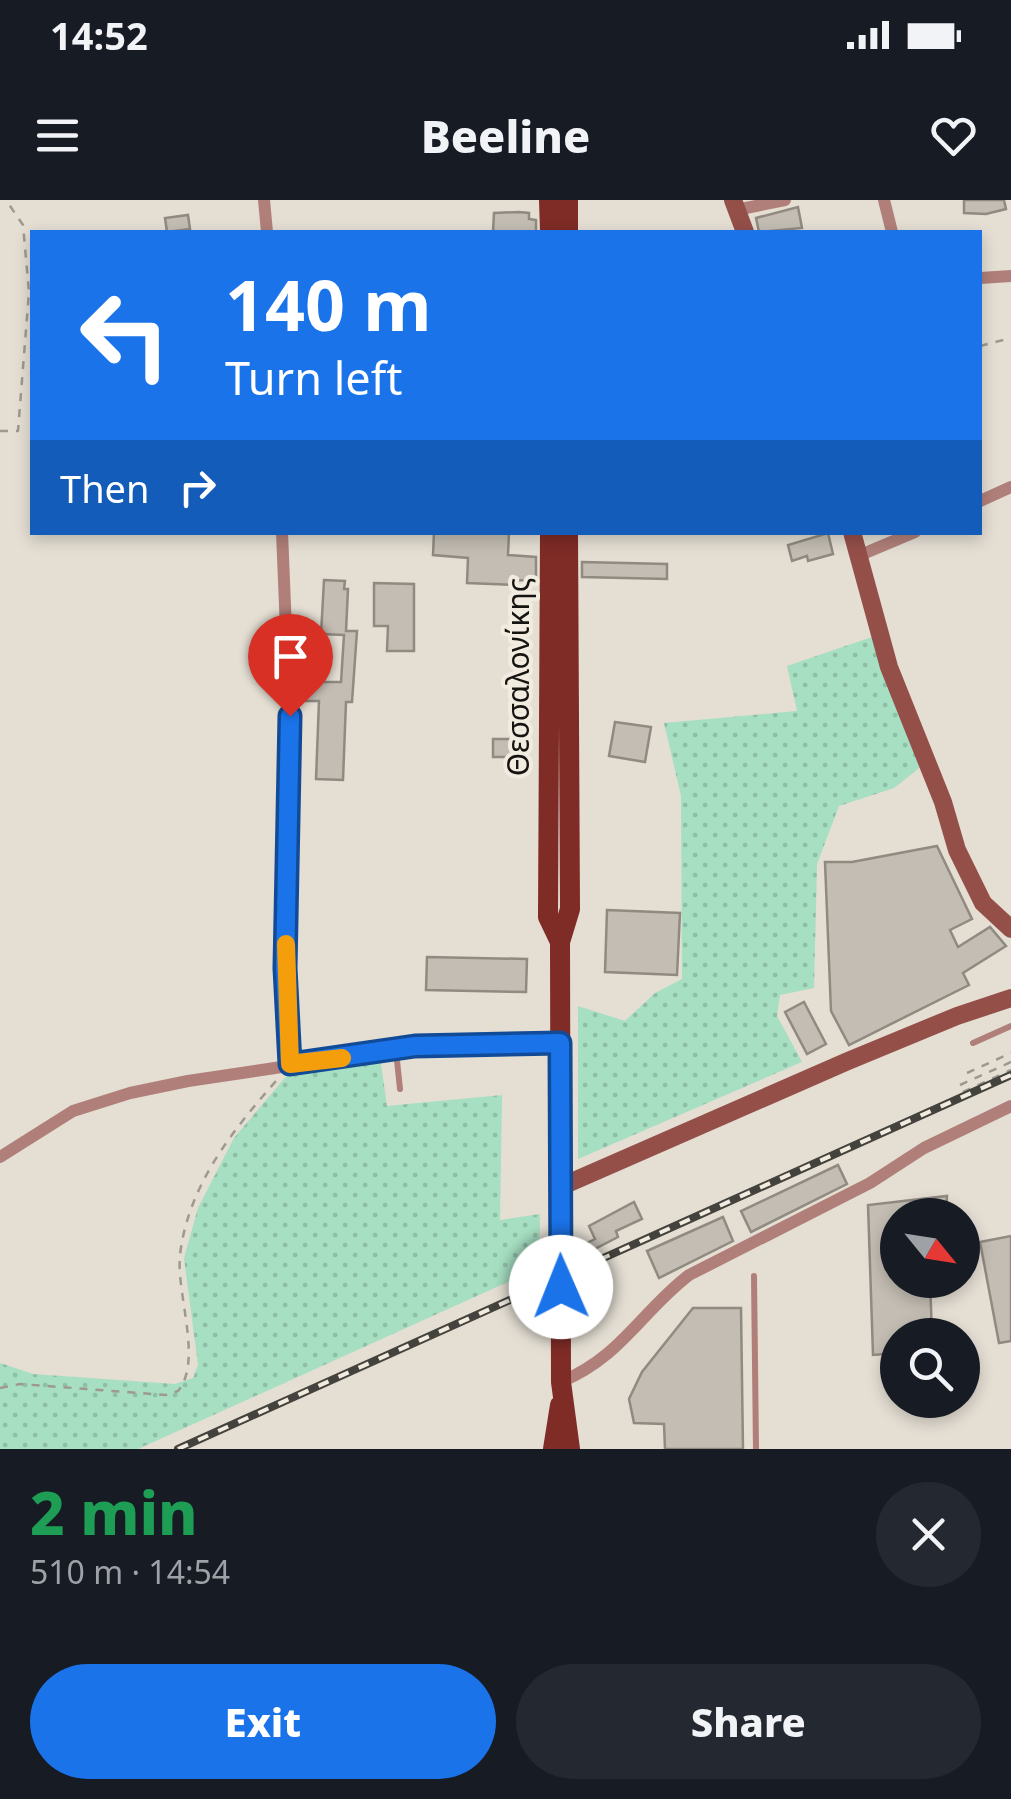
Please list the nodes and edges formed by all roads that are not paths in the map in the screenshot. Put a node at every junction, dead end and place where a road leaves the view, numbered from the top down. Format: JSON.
{"nodes":[{"id":1,"x":264,"y":200,"type":"edge"},
{"id":2,"x":549,"y":200,"type":"edge"},
{"id":3,"x":568,"y":200,"type":"edge"},
{"id":4,"x":785,"y":200,"type":"edge"},
{"id":5,"x":884,"y":200,"type":"edge"},
{"id":6,"x":734,"y":205,"type":"edge"},
{"id":7,"x":267,"y":230,"type":"edge"},
{"id":8,"x":550,"y":230,"type":"edge"},
{"id":9,"x":568,"y":230,"type":"edge"},
{"id":10,"x":745,"y":230,"type":"edge"},
{"id":11,"x":892,"y":230,"type":"edge"},
{"id":12,"x":1011,"y":276,"type":"edge"},
{"id":13,"x":982,"y":278,"type":"edge"},
{"id":14,"x":1011,"y":488,"type":"edge"},
{"id":15,"x":982,"y":500,"type":"edge"},
{"id":16,"x":282,"y":535,"type":"edge"},
{"id":17,"x":550,"y":535,"type":"edge"},
{"id":18,"x":568,"y":535,"type":"edge"},
{"id":19,"x":853,"y":535,"type":"edge"},
{"id":20,"x":908,"y":535,"type":"edge"},
{"id":21,"x":858,"y":556,"type":"junction"},
{"id":22,"x":1011,"y":929,"type":"edge"},
{"id":23,"x":560,"y":942,"type":"junction"},
{"id":24,"x":1011,"y":998,"type":"edge"},
{"id":25,"x":1011,"y":1026,"type":"edge"},
{"id":26,"x":560,"y":1043,"type":"junction"},
{"id":27,"x":974,"y":1043,"type":"dead end"},
{"id":28,"x":396,"y":1050,"type":"junction"},
{"id":29,"x":290,"y":1064,"type":"junction"},
{"id":30,"x":400,"y":1090,"type":"dead end"},
{"id":31,"x":1011,"y":1106,"type":"edge"},
{"id":32,"x":0,"y":1157,"type":"edge"},
{"id":33,"x":560,"y":1188,"type":"junction"},
{"id":34,"x":754,"y":1276,"type":"dead end"},
{"id":35,"x":562,"y":1388,"type":"junction"},
{"id":36,"x":553,"y":1449,"type":"edge"},
{"id":37,"x":570,"y":1449,"type":"edge"},
{"id":38,"x":756,"y":1449,"type":"edge"}],
"edges":[{"from":1,"to":7,"type":"street"},
{"from":2,"to":8,"type":"main road"},
{"from":3,"to":9,"type":"main road"},
{"from":4,"to":6,"type":"street"},
{"from":5,"to":11,"type":"street"},
{"from":6,"to":10,"type":"street"},
{"from":12,"to":13,"type":"street"},
{"from":14,"to":15,"type":"street"},
{"from":16,"to":29,"type":"street"},
{"from":17,"to":23,"type":"main road","name":"Θεσσαλονίκης"},
{"from":18,"to":23,"type":"main road","name":"Θεσσαλονίκης"},
{"from":19,"to":21,"type":"street"},
{"from":20,"to":21,"type":"street"},
{"from":21,"to":22,"type":"street"},
{"from":23,"to":26,"type":"main road"},
{"from":24,"to":33,"type":"street"},
{"from":25,"to":27,"type":"lane"},
{"from":26,"to":28,"type":"street"},
{"from":26,"to":33,"type":"main road"},
{"from":28,"to":29,"type":"street"},
{"from":28,"to":30,"type":"lane"},
{"from":29,"to":32,"type":"street"},
{"from":31,"to":35,"type":"street"},
{"from":33,"to":35,"type":"main road"},
{"from":34,"to":38,"type":"lane"},
{"from":35,"to":36,"type":"main road"},
{"from":35,"to":37,"type":"main road"}]}
